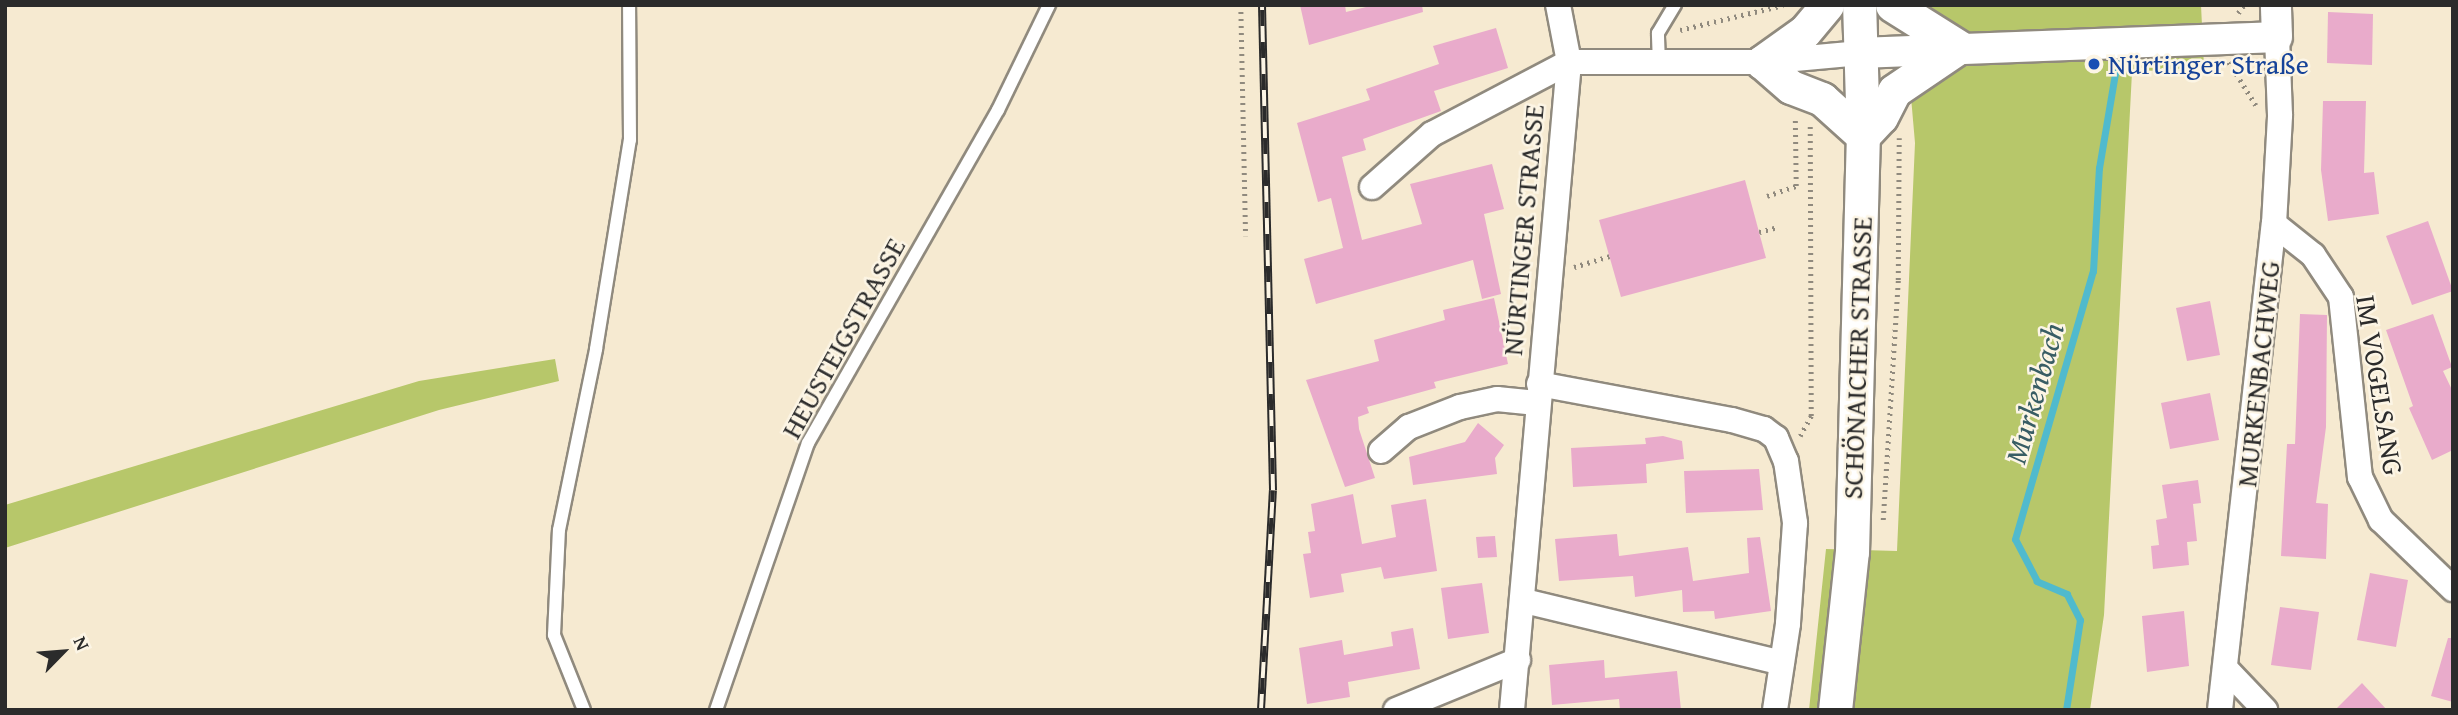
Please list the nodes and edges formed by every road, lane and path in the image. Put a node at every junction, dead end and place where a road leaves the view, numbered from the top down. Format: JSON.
{"nodes":[{"id":1,"x":629,"y":5,"type":"edge"},
{"id":2,"x":1049,"y":5,"type":"edge"},
{"id":3,"x":1241,"y":5,"type":"edge"},
{"id":4,"x":1558,"y":5,"type":"edge"},
{"id":5,"x":1675,"y":5,"type":"edge"},
{"id":6,"x":1783,"y":5,"type":"edge"},
{"id":7,"x":1827,"y":5,"type":"edge"},
{"id":8,"x":1859,"y":5,"type":"edge"},
{"id":9,"x":1892,"y":5,"type":"edge"},
{"id":10,"x":2276,"y":5,"type":"edge"},
{"id":11,"x":1658,"y":33,"type":"junction"},
{"id":12,"x":2277,"y":37,"type":"junction"},
{"id":13,"x":2225,"y":39,"type":"junction"},
{"id":14,"x":1959,"y":47,"type":"junction"},
{"id":15,"x":1861,"y":53,"type":"junction"},
{"id":16,"x":1569,"y":62,"type":"junction"},
{"id":17,"x":1762,"y":62,"type":"junction"},
{"id":18,"x":1659,"y":65,"type":"junction"},
{"id":19,"x":1894,"y":91,"type":"junction"},
{"id":20,"x":1815,"y":105,"type":"junction"},
{"id":21,"x":2262,"y":114,"type":"dead end"},
{"id":22,"x":1863,"y":136,"type":"junction"},
{"id":23,"x":1372,"y":187,"type":"dead end"},
{"id":24,"x":1767,"y":196,"type":"dead end"},
{"id":25,"x":2274,"y":224,"type":"junction"},
{"id":26,"x":1777,"y":227,"type":"dead end"},
{"id":27,"x":1759,"y":232,"type":"dead end"},
{"id":28,"x":1246,"y":236,"type":"dead end"},
{"id":29,"x":1609,"y":256,"type":"dead end"},
{"id":30,"x":1549,"y":274,"type":"junction"},
{"id":31,"x":1538,"y":394,"type":"junction"},
{"id":32,"x":1381,"y":450,"type":"dead end"},
{"id":33,"x":1786,"y":461,"type":"junction"},
{"id":34,"x":1882,"y":529,"type":"dead end"},
{"id":35,"x":2453,"y":589,"type":"edge"},
{"id":36,"x":1524,"y":601,"type":"junction"},
{"id":37,"x":1517,"y":660,"type":"junction"},
{"id":38,"x":1782,"y":663,"type":"junction"},
{"id":39,"x":2226,"y":669,"type":"junction"},
{"id":40,"x":584,"y":710,"type":"edge"},
{"id":41,"x":716,"y":710,"type":"edge"},
{"id":42,"x":1396,"y":710,"type":"edge"},
{"id":43,"x":1512,"y":710,"type":"edge"},
{"id":44,"x":1775,"y":710,"type":"edge"},
{"id":45,"x":1835,"y":710,"type":"edge"},
{"id":46,"x":2220,"y":710,"type":"edge"},
{"id":47,"x":2264,"y":710,"type":"edge"}],
"edges":[{"from":1,"to":40,"type":"lane"},
{"from":2,"to":41,"type":"lane","name":"HEUSTEIGSTRASSE"},
{"from":3,"to":28,"type":"path"},
{"from":4,"to":16,"type":"street","name":"NÜRTINGER STRASSE"},
{"from":5,"to":11,"type":"lane"},
{"from":6,"to":11,"type":"path"},
{"from":7,"to":17,"type":"main road"},
{"from":8,"to":15,"type":"main road","name":"SCHÖNAICHER STRASSE"},
{"from":9,"to":14,"type":"main road"},
{"from":10,"to":12,"type":"street","name":"MURKENBACHWEG"},
{"from":11,"to":18,"type":"lane"},
{"from":12,"to":13,"type":"street"},
{"from":12,"to":25,"type":"street","name":"MURKENBACHWEG"},
{"from":13,"to":14,"type":"street"},
{"from":13,"to":21,"type":"path"},
{"from":14,"to":15,"type":"street"},
{"from":14,"to":19,"type":"main road"},
{"from":15,"to":17,"type":"street","name":"NÜRTINGER STRASSE"},
{"from":15,"to":22,"type":"main road","name":"SCHÖNAICHER STRASSE"},
{"from":16,"to":18,"type":"street","name":"NÜRTINGER STRASSE"},
{"from":16,"to":23,"type":"street","name":"NÜRTINGER STRASSE"},
{"from":16,"to":30,"type":"street","name":"NÜRTINGER STRASSE"},
{"from":17,"to":18,"type":"street","name":"NÜRTINGER STRASSE"},
{"from":17,"to":20,"type":"main road"},
{"from":19,"to":22,"type":"main road"},
{"from":19,"to":34,"type":"path"},
{"from":20,"to":22,"type":"main road"},
{"from":20,"to":24,"type":"path"},
{"from":20,"to":33,"type":"path"},
{"from":22,"to":45,"type":"main road","name":"SCHÖNAICHER STRASSE"},
{"from":25,"to":35,"type":"street","name":"IM VOGELSANG"},
{"from":25,"to":39,"type":"street","name":"MURKENBACHWEG"},
{"from":26,"to":27,"type":"path"},
{"from":29,"to":30,"type":"path"},
{"from":30,"to":31,"type":"street","name":"NÜRTINGER STRASSE"},
{"from":31,"to":32,"type":"street"},
{"from":31,"to":33,"type":"street"},
{"from":31,"to":36,"type":"street","name":"NÜRTINGER STRASSE"},
{"from":33,"to":38,"type":"street"},
{"from":36,"to":37,"type":"street","name":"NÜRTINGER STRASSE"},
{"from":36,"to":38,"type":"street"},
{"from":37,"to":42,"type":"street"},
{"from":37,"to":43,"type":"street","name":"NÜRTINGER STRASSE"},
{"from":38,"to":44,"type":"street"},
{"from":39,"to":46,"type":"street","name":"MURKENBACHWEG"},
{"from":39,"to":47,"type":"street"}]}
